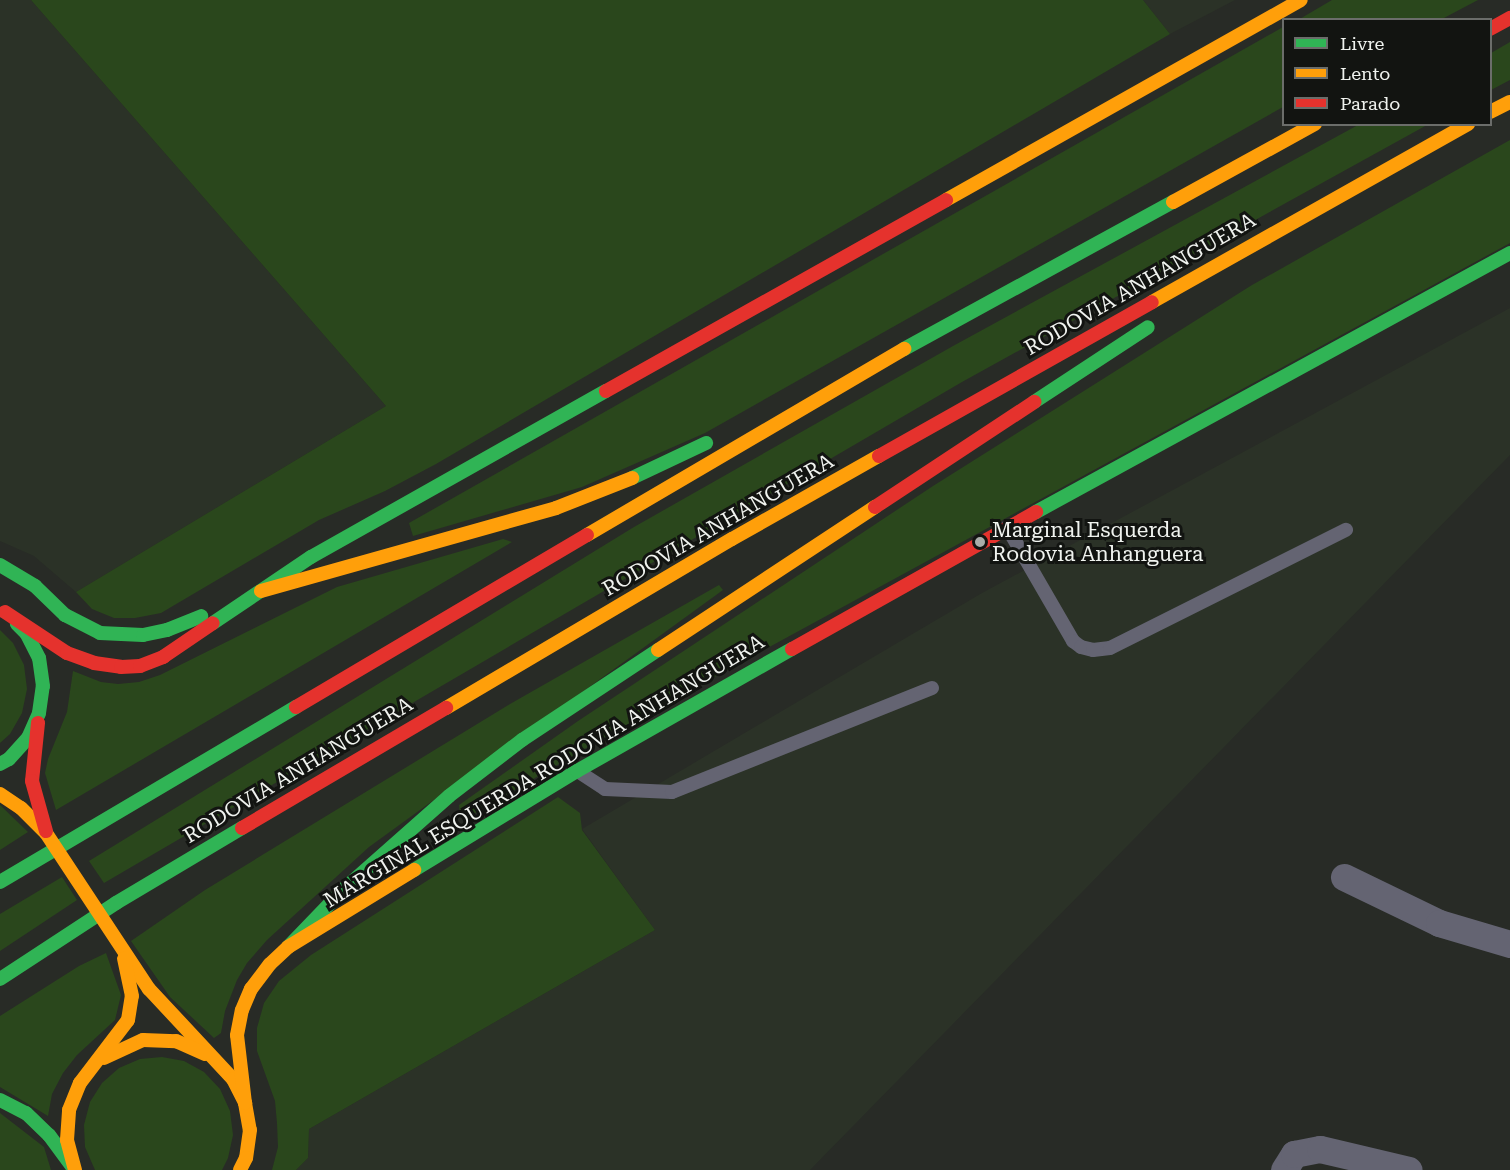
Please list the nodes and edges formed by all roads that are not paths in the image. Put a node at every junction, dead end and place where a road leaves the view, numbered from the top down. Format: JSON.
{"nodes":[{"id":1,"x":1300,"y":0,"type":"edge"},
{"id":2,"x":1510,"y":18,"type":"edge"},
{"id":3,"x":1492,"y":27,"type":"edge"},
{"id":4,"x":1510,"y":102,"type":"edge"},
{"id":5,"x":1492,"y":111,"type":"edge"},
{"id":6,"x":1311,"y":126,"type":"edge"},
{"id":7,"x":1464,"y":126,"type":"edge"},
{"id":8,"x":1406,"y":158,"type":"junction"},
{"id":9,"x":1510,"y":253,"type":"edge"},
{"id":10,"x":1218,"y":281,"type":"dead end"},
{"id":11,"x":1158,"y":320,"type":"dead end"},
{"id":12,"x":905,"y":348,"type":"junction"},
{"id":13,"x":757,"y":418,"type":"dead end"},
{"id":14,"x":715,"y":438,"type":"dead end"},
{"id":15,"x":1007,"y":527,"type":"junction"},
{"id":16,"x":1346,"y":530,"type":"dead end"},
{"id":17,"x":0,"y":565,"type":"edge"},
{"id":18,"x":261,"y":591,"type":"junction"},
{"id":19,"x":3,"y":611,"type":"edge"},
{"id":20,"x":932,"y":688,"type":"dead end"},
{"id":21,"x":39,"y":713,"type":"junction"},
{"id":22,"x":0,"y":764,"type":"edge"},
{"id":23,"x":577,"y":771,"type":"junction"},
{"id":24,"x":0,"y":794,"type":"edge"},
{"id":25,"x":46,"y":833,"type":"junction"},
{"id":26,"x":1344,"y":877,"type":"dead end"},
{"id":27,"x":0,"y":882,"type":"edge"},
{"id":28,"x":1510,"y":944,"type":"edge"},
{"id":29,"x":288,"y":947,"type":"junction"},
{"id":30,"x":121,"y":949,"type":"junction"},
{"id":31,"x":0,"y":979,"type":"edge"},
{"id":32,"x":212,"y":1057,"type":"junction"},
{"id":33,"x":100,"y":1060,"type":"junction"},
{"id":34,"x":0,"y":1100,"type":"edge"},
{"id":35,"x":245,"y":1103,"type":"junction"},
{"id":36,"x":1285,"y":1167,"type":"edge"},
{"id":37,"x":74,"y":1170,"type":"edge"},
{"id":38,"x":240,"y":1170,"type":"edge"},
{"id":39,"x":1409,"y":1170,"type":"edge"}],
"edges":[{"from":1,"to":18,"type":"main road"},
{"from":2,"to":3,"type":"main road"},
{"from":4,"to":5,"type":"main road"},
{"from":6,"to":12,"type":"main road"},
{"from":7,"to":8,"type":"main road","name":"RODOVIA ANHANGUERA"},
{"from":8,"to":10,"type":"main road"},
{"from":8,"to":31,"type":"main road","name":"RODOVIA ANHANGUERA"},
{"from":9,"to":15,"type":"main road","name":"MARGINAL ESQUERDA RODOVIA ANHANGUERA"},
{"from":11,"to":29,"type":"main road"},
{"from":12,"to":13,"type":"main road"},
{"from":12,"to":27,"type":"main road"},
{"from":14,"to":18,"type":"main road"},
{"from":15,"to":16,"type":"lane"},
{"from":15,"to":23,"type":"main road","name":"MARGINAL ESQUERDA RODOVIA ANHANGUERA"},
{"from":17,"to":18,"type":"main road"},
{"from":18,"to":19,"type":"main road"},
{"from":19,"to":21,"type":"main road"},
{"from":20,"to":23,"type":"lane"},
{"from":21,"to":22,"type":"main road"},
{"from":21,"to":25,"type":"main road"},
{"from":23,"to":29,"type":"main road","name":"MARGINAL ESQUERDA RODOVIA ANHANGUERA"},
{"from":24,"to":25,"type":"main road"},
{"from":25,"to":30,"type":"main road"},
{"from":26,"to":28,"type":"street"},
{"from":29,"to":35,"type":"main road","name":"MARGINAL ESQUERDA RODOVIA ANHANGUERA"},
{"from":30,"to":32,"type":"main road"},
{"from":30,"to":33,"type":"main road"},
{"from":32,"to":33,"type":"main road"},
{"from":32,"to":35,"type":"main road"},
{"from":33,"to":37,"type":"main road"},
{"from":34,"to":37,"type":"main road"},
{"from":35,"to":38,"type":"main road","name":"MARGINAL ESQUERDA RODOVIA ANHANGUERA"},
{"from":36,"to":39,"type":"street"}]}
